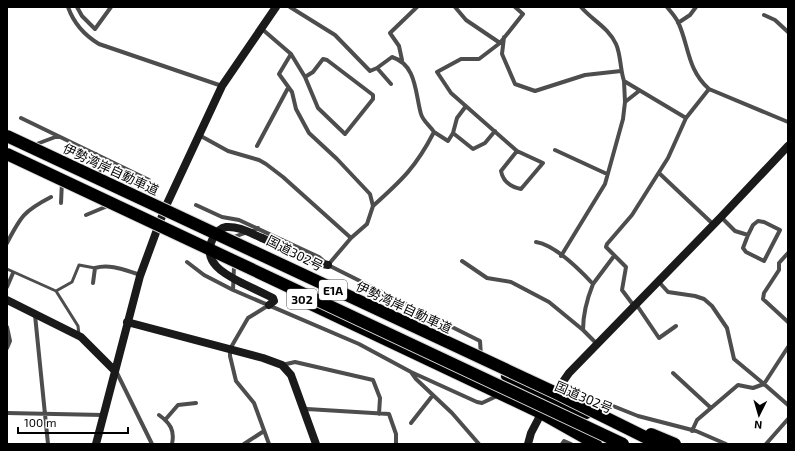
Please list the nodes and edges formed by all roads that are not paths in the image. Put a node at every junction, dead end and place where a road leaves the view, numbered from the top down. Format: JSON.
{"nodes":[{"id":1,"x":68,"y":7,"type":"edge"},
{"id":2,"x":77,"y":7,"type":"edge"},
{"id":3,"x":111,"y":7,"type":"edge"},
{"id":4,"x":276,"y":7,"type":"edge"},
{"id":5,"x":290,"y":7,"type":"edge"},
{"id":6,"x":418,"y":7,"type":"edge"},
{"id":7,"x":455,"y":7,"type":"edge"},
{"id":8,"x":515,"y":7,"type":"edge"},
{"id":9,"x":667,"y":7,"type":"edge"},
{"id":10,"x":696,"y":7,"type":"edge"},
{"id":11,"x":583,"y":8,"type":"edge"},
{"id":12,"x":764,"y":15,"type":"dead end"},
{"id":13,"x":678,"y":23,"type":"junction"},
{"id":14,"x":262,"y":29,"type":"junction"},
{"id":15,"x":788,"y":32,"type":"edge"},
{"id":16,"x":504,"y":37,"type":"junction"},
{"id":17,"x":500,"y":43,"type":"junction"},
{"id":18,"x":291,"y":54,"type":"junction"},
{"id":19,"x":402,"y":60,"type":"junction"},
{"id":20,"x":377,"y":68,"type":"junction"},
{"id":21,"x":621,"y":71,"type":"junction"},
{"id":22,"x":304,"y":77,"type":"junction"},
{"id":23,"x":624,"y":81,"type":"junction"},
{"id":24,"x":391,"y":84,"type":"dead end"},
{"id":25,"x":222,"y":86,"type":"junction"},
{"id":26,"x":288,"y":88,"type":"junction"},
{"id":27,"x":709,"y":88,"type":"junction"},
{"id":28,"x":639,"y":91,"type":"junction"},
{"id":29,"x":625,"y":102,"type":"junction"},
{"id":30,"x":466,"y":106,"type":"junction"},
{"id":31,"x":21,"y":118,"type":"dead end"},
{"id":32,"x":686,"y":118,"type":"junction"},
{"id":33,"x":788,"y":122,"type":"edge"},
{"id":34,"x":494,"y":131,"type":"junction"},
{"id":35,"x":434,"y":132,"type":"junction"},
{"id":36,"x":454,"y":133,"type":"junction"},
{"id":37,"x":7,"y":135,"type":"edge"},
{"id":38,"x":199,"y":135,"type":"junction"},
{"id":39,"x":58,"y":136,"type":"junction"},
{"id":40,"x":32,"y":146,"type":"junction"},
{"id":41,"x":257,"y":146,"type":"dead end"},
{"id":42,"x":788,"y":146,"type":"edge"},
{"id":43,"x":556,"y":150,"type":"dead end"},
{"id":44,"x":517,"y":151,"type":"junction"},
{"id":45,"x":7,"y":154,"type":"edge"},
{"id":46,"x":96,"y":154,"type":"junction"},
{"id":47,"x":659,"y":173,"type":"junction"},
{"id":48,"x":607,"y":174,"type":"junction"},
{"id":49,"x":101,"y":178,"type":"junction"},
{"id":50,"x":149,"y":180,"type":"dead end"},
{"id":51,"x":62,"y":181,"type":"junction"},
{"id":52,"x":51,"y":198,"type":"dead end"},
{"id":53,"x":61,"y":203,"type":"dead end"},
{"id":54,"x":196,"y":204,"type":"dead end"},
{"id":55,"x":110,"y":205,"type":"junction"},
{"id":56,"x":373,"y":206,"type":"junction"},
{"id":57,"x":165,"y":208,"type":"junction"},
{"id":58,"x":86,"y":215,"type":"dead end"},
{"id":59,"x":721,"y":217,"type":"junction"},
{"id":60,"x":714,"y":225,"type":"junction"},
{"id":61,"x":158,"y":228,"type":"junction"},
{"id":62,"x":258,"y":228,"type":"junction"},
{"id":63,"x":748,"y":234,"type":"junction"},
{"id":64,"x":234,"y":237,"type":"junction"},
{"id":65,"x":351,"y":238,"type":"junction"},
{"id":66,"x":536,"y":242,"type":"dead end"},
{"id":67,"x":7,"y":243,"type":"edge"},
{"id":68,"x":788,"y":253,"type":"edge"},
{"id":69,"x":561,"y":256,"type":"junction"},
{"id":70,"x":614,"y":256,"type":"junction"},
{"id":71,"x":462,"y":261,"type":"dead end"},
{"id":72,"x":187,"y":262,"type":"dead end"},
{"id":73,"x":328,"y":265,"type":"junction"},
{"id":74,"x":234,"y":266,"type":"junction"},
{"id":75,"x":95,"y":268,"type":"junction"},
{"id":76,"x":7,"y":269,"type":"edge"},
{"id":77,"x":13,"y":273,"type":"junction"},
{"id":78,"x":141,"y":275,"type":"junction"},
{"id":79,"x":93,"y":282,"type":"dead end"},
{"id":80,"x":659,"y":282,"type":"junction"},
{"id":81,"x":593,"y":284,"type":"junction"},
{"id":82,"x":7,"y":287,"type":"edge"},
{"id":83,"x":233,"y":290,"type":"junction"},
{"id":84,"x":56,"y":291,"type":"junction"},
{"id":85,"x":7,"y":300,"type":"edge"},
{"id":86,"x":270,"y":305,"type":"junction"},
{"id":87,"x":635,"y":305,"type":"junction"},
{"id":88,"x":35,"y":315,"type":"junction"},
{"id":89,"x":127,"y":322,"type":"junction"},
{"id":90,"x":788,"y":322,"type":"edge"},
{"id":91,"x":676,"y":326,"type":"dead end"},
{"id":92,"x":7,"y":327,"type":"edge"},
{"id":93,"x":583,"y":330,"type":"junction"},
{"id":94,"x":80,"y":336,"type":"junction"},
{"id":95,"x":597,"y":344,"type":"junction"},
{"id":96,"x":788,"y":347,"type":"edge"},
{"id":97,"x":7,"y":348,"type":"edge"},
{"id":98,"x":230,"y":349,"type":"junction"},
{"id":99,"x":482,"y":363,"type":"junction"},
{"id":100,"x":282,"y":365,"type":"junction"},
{"id":101,"x":116,"y":370,"type":"junction"},
{"id":102,"x":411,"y":372,"type":"junction"},
{"id":103,"x":673,"y":373,"type":"dead end"},
{"id":104,"x":764,"y":384,"type":"junction"},
{"id":105,"x":501,"y":394,"type":"junction"},
{"id":106,"x":433,"y":395,"type":"junction"},
{"id":107,"x":522,"y":396,"type":"junction"},
{"id":108,"x":553,"y":396,"type":"junction"},
{"id":109,"x":196,"y":404,"type":"dead end"},
{"id":110,"x":788,"y":406,"type":"edge"},
{"id":111,"x":711,"y":408,"type":"junction"},
{"id":112,"x":304,"y":410,"type":"junction"},
{"id":113,"x":7,"y":413,"type":"edge"},
{"id":114,"x":541,"y":413,"type":"junction"},
{"id":115,"x":44,"y":414,"type":"junction"},
{"id":116,"x":379,"y":414,"type":"junction"},
{"id":117,"x":589,"y":414,"type":"junction"},
{"id":118,"x":103,"y":415,"type":"junction"},
{"id":119,"x":159,"y":416,"type":"dead end"},
{"id":120,"x":788,"y":419,"type":"edge"},
{"id":121,"x":165,"y":420,"type":"junction"},
{"id":122,"x":411,"y":423,"type":"dead end"},
{"id":123,"x":604,"y":429,"type":"dead end"},
{"id":124,"x":692,"y":430,"type":"junction"},
{"id":125,"x":264,"y":431,"type":"junction"},
{"id":126,"x":48,"y":444,"type":"edge"},
{"id":127,"x":96,"y":444,"type":"edge"},
{"id":128,"x":152,"y":444,"type":"edge"},
{"id":129,"x":172,"y":444,"type":"edge"},
{"id":130,"x":244,"y":444,"type":"edge"},
{"id":131,"x":269,"y":444,"type":"edge"},
{"id":132,"x":316,"y":444,"type":"edge"},
{"id":133,"x":396,"y":444,"type":"edge"},
{"id":134,"x":479,"y":444,"type":"edge"},
{"id":135,"x":528,"y":444,"type":"edge"},
{"id":136,"x":562,"y":444,"type":"edge"},
{"id":137,"x":571,"y":444,"type":"edge"},
{"id":138,"x":597,"y":444,"type":"edge"},
{"id":139,"x":614,"y":444,"type":"edge"},
{"id":140,"x":623,"y":444,"type":"edge"},
{"id":141,"x":655,"y":444,"type":"edge"},
{"id":142,"x":659,"y":444,"type":"edge"},
{"id":143,"x":675,"y":444,"type":"edge"},
{"id":144,"x":726,"y":444,"type":"edge"},
{"id":145,"x":766,"y":444,"type":"edge"}],
"edges":[{"from":1,"to":25,"type":"street"},
{"from":2,"to":3,"type":"street"},
{"from":4,"to":14,"type":"street"},
{"from":5,"to":20,"type":"street"},
{"from":6,"to":19,"type":"street"},
{"from":7,"to":17,"type":"street"},
{"from":8,"to":16,"type":"street"},
{"from":9,"to":13,"type":"street"},
{"from":10,"to":13,"type":"street"},
{"from":11,"to":21,"type":"street"},
{"from":12,"to":15,"type":"street"},
{"from":13,"to":27,"type":"street"},
{"from":14,"to":18,"type":"street"},
{"from":14,"to":25,"type":"street"},
{"from":16,"to":17,"type":"street"},
{"from":16,"to":21,"type":"street"},
{"from":17,"to":30,"type":"street"},
{"from":18,"to":22,"type":"street"},
{"from":18,"to":26,"type":"street"},
{"from":19,"to":20,"type":"street"},
{"from":19,"to":35,"type":"street"},
{"from":20,"to":24,"type":"street"},
{"from":21,"to":23,"type":"street"},
{"from":22,"to":22,"type":"street"},
{"from":23,"to":28,"type":"street"},
{"from":23,"to":29,"type":"street"},
{"from":25,"to":38,"type":"street"},
{"from":26,"to":41,"type":"street"},
{"from":26,"to":56,"type":"street"},
{"from":27,"to":32,"type":"street"},
{"from":27,"to":33,"type":"street"},
{"from":28,"to":29,"type":"street"},
{"from":28,"to":32,"type":"street"},
{"from":29,"to":48,"type":"street"},
{"from":30,"to":34,"type":"street"},
{"from":30,"to":36,"type":"street"},
{"from":31,"to":39,"type":"street"},
{"from":32,"to":47,"type":"street"},
{"from":34,"to":36,"type":"street"},
{"from":34,"to":44,"type":"street"},
{"from":35,"to":36,"type":"street"},
{"from":35,"to":56,"type":"street"},
{"from":37,"to":40,"type":"highway","name":"国道302号","number":"302"},
{"from":37,"to":108,"type":"highway","name":"伊勢湾岸自動車道","number":"E1A","bridge":true},
{"from":38,"to":57,"type":"street"},
{"from":38,"to":65,"type":"street"},
{"from":39,"to":40,"type":"street"},
{"from":39,"to":46,"type":"street"},
{"from":40,"to":49,"type":"highway","name":"国道302号","number":"302"},
{"from":42,"to":59,"type":"street"},
{"from":43,"to":48,"type":"street"},
{"from":44,"to":44,"type":"street"},
{"from":45,"to":51,"type":"highway","number":"302"},
{"from":45,"to":107,"type":"highway","number":"E1A","bridge":true},
{"from":46,"to":49,"type":"street"},
{"from":46,"to":50,"type":"street"},
{"from":47,"to":60,"type":"street"},
{"from":47,"to":70,"type":"street"},
{"from":48,"to":69,"type":"street"},
{"from":49,"to":57,"type":"highway","name":"国道302号","number":"302"},
{"from":51,"to":53,"type":"street"},
{"from":51,"to":55,"type":"highway","number":"302"},
{"from":52,"to":67,"type":"street"},
{"from":54,"to":62,"type":"street"},
{"from":55,"to":58,"type":"street"},
{"from":55,"to":61,"type":"highway","number":"302"},
{"from":56,"to":65,"type":"street"},
{"from":57,"to":61,"type":"street"},
{"from":57,"to":64,"type":"highway","name":"国道302号","number":"302"},
{"from":59,"to":60,"type":"street"},
{"from":59,"to":63,"type":"street"},
{"from":60,"to":80,"type":"street"},
{"from":61,"to":74,"type":"highway","number":"302"},
{"from":61,"to":78,"type":"street"},
{"from":62,"to":64,"type":"street"},
{"from":62,"to":73,"type":"street"},
{"from":63,"to":63,"type":"street"},
{"from":64,"to":99,"type":"highway","name":"国道302号","number":"302"},
{"from":65,"to":73,"type":"street"},
{"from":66,"to":69,"type":"street"},
{"from":68,"to":90,"type":"street"},
{"from":69,"to":81,"type":"street"},
{"from":70,"to":81,"type":"street"},
{"from":70,"to":87,"type":"street"},
{"from":71,"to":93,"type":"street"},
{"from":72,"to":83,"type":"street"},
{"from":73,"to":86,"type":"street","bridge":true},
{"from":73,"to":99,"type":"street"},
{"from":74,"to":83,"type":"street"},
{"from":74,"to":105,"type":"highway","number":"302"},
{"from":75,"to":78,"type":"street"},
{"from":75,"to":79,"type":"street"},
{"from":75,"to":84,"type":"lane"},
{"from":76,"to":77,"type":"lane"},
{"from":77,"to":82,"type":"street"},
{"from":77,"to":84,"type":"lane"},
{"from":78,"to":89,"type":"street"},
{"from":80,"to":87,"type":"street"},
{"from":80,"to":104,"type":"street"},
{"from":81,"to":93,"type":"street"},
{"from":83,"to":86,"type":"street"},
{"from":84,"to":94,"type":"lane"},
{"from":85,"to":88,"type":"street"},
{"from":86,"to":98,"type":"street"},
{"from":86,"to":102,"type":"street"},
{"from":87,"to":91,"type":"street"},
{"from":87,"to":95,"type":"street"},
{"from":88,"to":94,"type":"street"},
{"from":88,"to":115,"type":"street"},
{"from":89,"to":98,"type":"street"},
{"from":89,"to":101,"type":"street"},
{"from":92,"to":97,"type":"street"},
{"from":93,"to":95,"type":"street"},
{"from":94,"to":101,"type":"street"},
{"from":95,"to":108,"type":"street"},
{"from":96,"to":104,"type":"street"},
{"from":98,"to":100,"type":"street"},
{"from":98,"to":125,"type":"street"},
{"from":99,"to":108,"type":"highway","name":"国道302号","number":"302"},
{"from":100,"to":112,"type":"street"},
{"from":100,"to":116,"type":"street"},
{"from":101,"to":118,"type":"street"},
{"from":101,"to":128,"type":"street"},
{"from":102,"to":105,"type":"street"},
{"from":102,"to":106,"type":"street"},
{"from":103,"to":111,"type":"street"},
{"from":104,"to":110,"type":"street"},
{"from":104,"to":111,"type":"street"},
{"from":105,"to":114,"type":"highway","number":"302"},
{"from":106,"to":122,"type":"street"},
{"from":106,"to":134,"type":"street"},
{"from":107,"to":139,"type":"highway","bridge":true},
{"from":107,"to":140,"type":"highway","number":"E1A","bridge":true},
{"from":108,"to":114,"type":"street"},
{"from":108,"to":117,"type":"highway","name":"国道302号","number":"302"},
{"from":108,"to":142,"type":"highway","name":"伊勢湾岸自動車道","number":"E1A","bridge":true},
{"from":108,"to":143,"type":"highway","bridge":true},
{"from":109,"to":121,"type":"street"},
{"from":111,"to":124,"type":"street"},
{"from":112,"to":116,"type":"street"},
{"from":112,"to":132,"type":"street"},
{"from":113,"to":115,"type":"street"},
{"from":114,"to":135,"type":"street"},
{"from":114,"to":138,"type":"highway","number":"302"},
{"from":115,"to":118,"type":"street"},
{"from":115,"to":126,"type":"street"},
{"from":116,"to":133,"type":"street"},
{"from":117,"to":124,"type":"street"},
{"from":117,"to":141,"type":"highway","name":"国道302号","number":"302"},
{"from":118,"to":127,"type":"street"},
{"from":119,"to":121,"type":"street"},
{"from":120,"to":145,"type":"street"},
{"from":121,"to":129,"type":"street"},
{"from":123,"to":138,"type":"street"},
{"from":124,"to":144,"type":"street"},
{"from":125,"to":130,"type":"street"},
{"from":125,"to":131,"type":"street"},
{"from":136,"to":137,"type":"street"}]}
